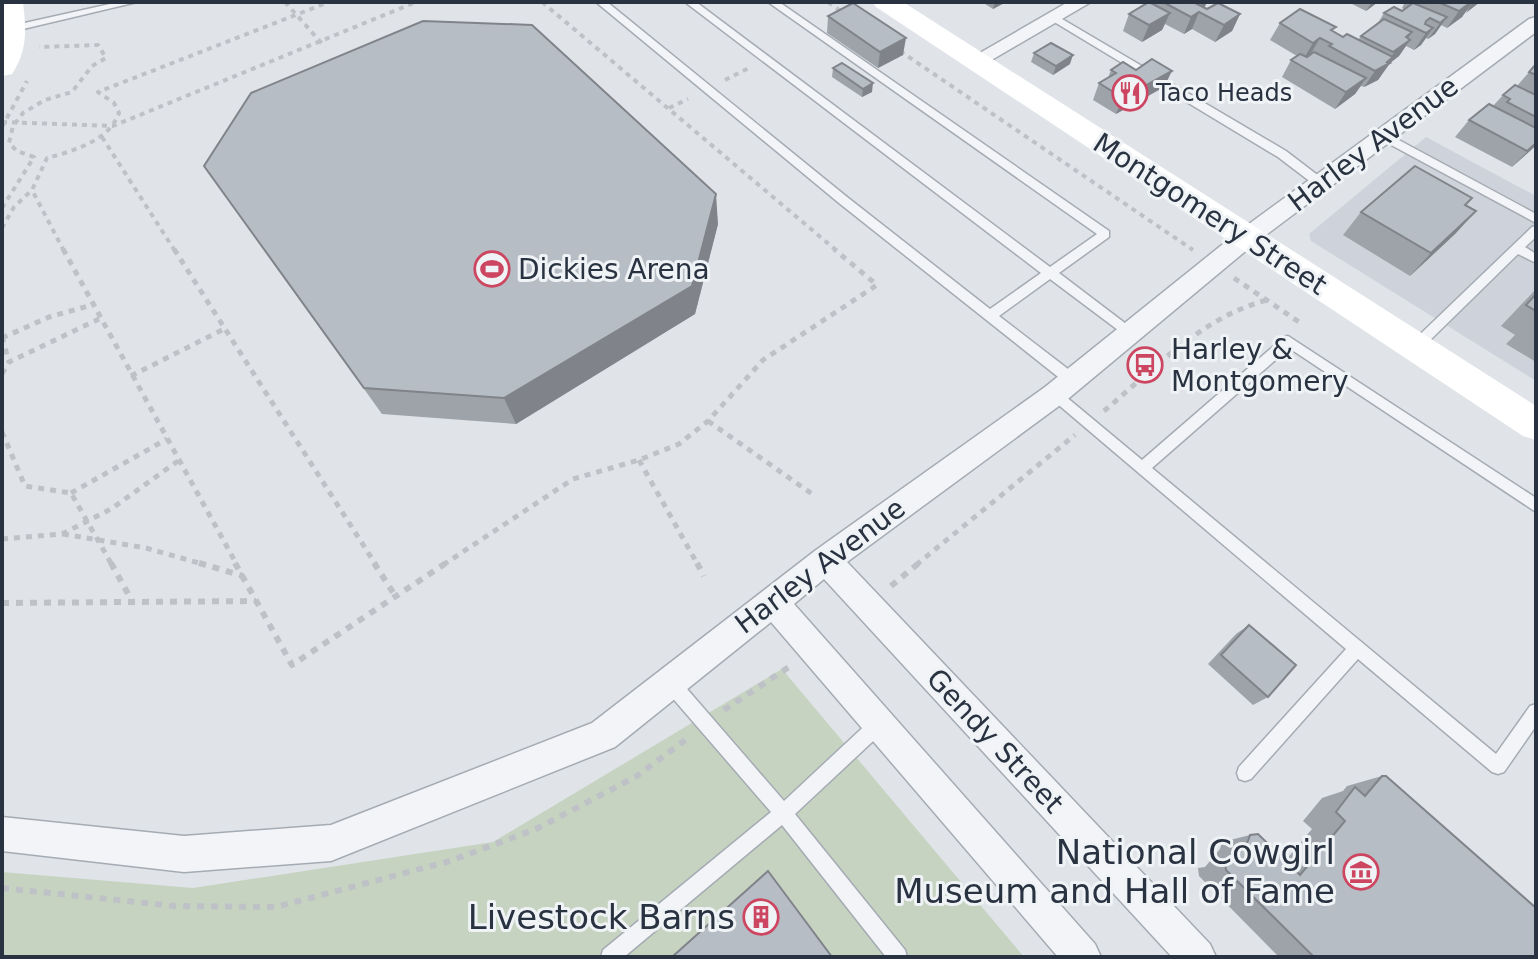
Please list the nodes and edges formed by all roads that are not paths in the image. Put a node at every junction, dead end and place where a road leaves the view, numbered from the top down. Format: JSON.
{"nodes":[{"id":1,"x":132,"y":2,"type":"edge"},
{"id":2,"x":601,"y":2,"type":"edge"},
{"id":3,"x":690,"y":2,"type":"edge"},
{"id":4,"x":773,"y":2,"type":"edge"},
{"id":5,"x":885,"y":2,"type":"edge"},
{"id":6,"x":1082,"y":2,"type":"edge"},
{"id":7,"x":1054,"y":18,"type":"junction"},
{"id":8,"x":8,"y":20,"type":"edge"},
{"id":9,"x":1536,"y":23,"type":"edge"},
{"id":10,"x":976,"y":61,"type":"junction"},
{"id":11,"x":2,"y":68,"type":"edge"},
{"id":12,"x":1384,"y":136,"type":"junction"},
{"id":13,"x":1320,"y":183,"type":"junction"},
{"id":14,"x":1536,"y":219,"type":"edge"},
{"id":15,"x":1536,"y":230,"type":"edge"},
{"id":16,"x":1246,"y":238,"type":"junction"},
{"id":17,"x":1517,"y":248,"type":"junction"},
{"id":18,"x":1536,"y":259,"type":"edge"},
{"id":19,"x":1048,"y":274,"type":"junction"},
{"id":20,"x":989,"y":316,"type":"junction"},
{"id":21,"x":1130,"y":333,"type":"junction"},
{"id":22,"x":1415,"y":347,"type":"junction"},
{"id":23,"x":1063,"y":388,"type":"junction"},
{"id":24,"x":1536,"y":425,"type":"edge"},
{"id":25,"x":1142,"y":468,"type":"junction"},
{"id":26,"x":1536,"y":506,"type":"edge"},
{"id":27,"x":826,"y":560,"type":"junction"},
{"id":28,"x":772,"y":601,"type":"junction"},
{"id":29,"x":1357,"y":649,"type":"junction"},
{"id":30,"x":669,"y":681,"type":"junction"},
{"id":31,"x":1536,"y":712,"type":"edge"},
{"id":32,"x":879,"y":724,"type":"junction"},
{"id":33,"x":1245,"y":773,"type":"dead end"},
{"id":34,"x":783,"y":813,"type":"junction"},
{"id":35,"x":2,"y":834,"type":"edge"},
{"id":36,"x":610,"y":957,"type":"edge"},
{"id":37,"x":898,"y":957,"type":"edge"},
{"id":38,"x":1082,"y":957,"type":"edge"},
{"id":39,"x":1197,"y":957,"type":"edge"}],
"edges":[{"from":1,"to":8,"type":"lane"},
{"from":2,"to":20,"type":"lane"},
{"from":3,"to":19,"type":"lane"},
{"from":4,"to":19,"type":"lane"},
{"from":5,"to":10,"type":"main road","name":"Montgomery Street"},
{"from":6,"to":7,"type":"street"},
{"from":7,"to":10,"type":"street"},
{"from":7,"to":13,"type":"lane"},
{"from":8,"to":11,"type":"main road"},
{"from":9,"to":12,"type":"street","name":"Harley Avenue"},
{"from":10,"to":16,"type":"main road","name":"Montgomery Street"},
{"from":12,"to":13,"type":"street","name":"Harley Avenue"},
{"from":12,"to":14,"type":"lane"},
{"from":13,"to":16,"type":"street","name":"Harley Avenue"},
{"from":15,"to":17,"type":"lane"},
{"from":16,"to":21,"type":"street","name":"Harley Avenue"},
{"from":16,"to":22,"type":"main road","name":"Montgomery Street"},
{"from":17,"to":18,"type":"lane"},
{"from":17,"to":22,"type":"lane"},
{"from":19,"to":20,"type":"lane"},
{"from":19,"to":21,"type":"lane"},
{"from":20,"to":23,"type":"lane"},
{"from":21,"to":23,"type":"street","name":"Harley Avenue"},
{"from":22,"to":24,"type":"main road","name":"Montgomery Street"},
{"from":23,"to":25,"type":"lane"},
{"from":23,"to":27,"type":"street","name":"Harley Avenue"},
{"from":25,"to":26,"type":"lane"},
{"from":25,"to":29,"type":"lane"},
{"from":27,"to":28,"type":"street","name":"Harley Avenue"},
{"from":27,"to":39,"type":"street","name":"Gendy Street"},
{"from":28,"to":30,"type":"street","name":"Harley Avenue"},
{"from":28,"to":32,"type":"street"},
{"from":29,"to":31,"type":"lane"},
{"from":29,"to":33,"type":"lane"},
{"from":30,"to":34,"type":"lane"},
{"from":30,"to":35,"type":"street","name":"Harley Avenue"},
{"from":32,"to":34,"type":"lane"},
{"from":32,"to":38,"type":"street"},
{"from":34,"to":36,"type":"lane"},
{"from":34,"to":37,"type":"lane"}]}
